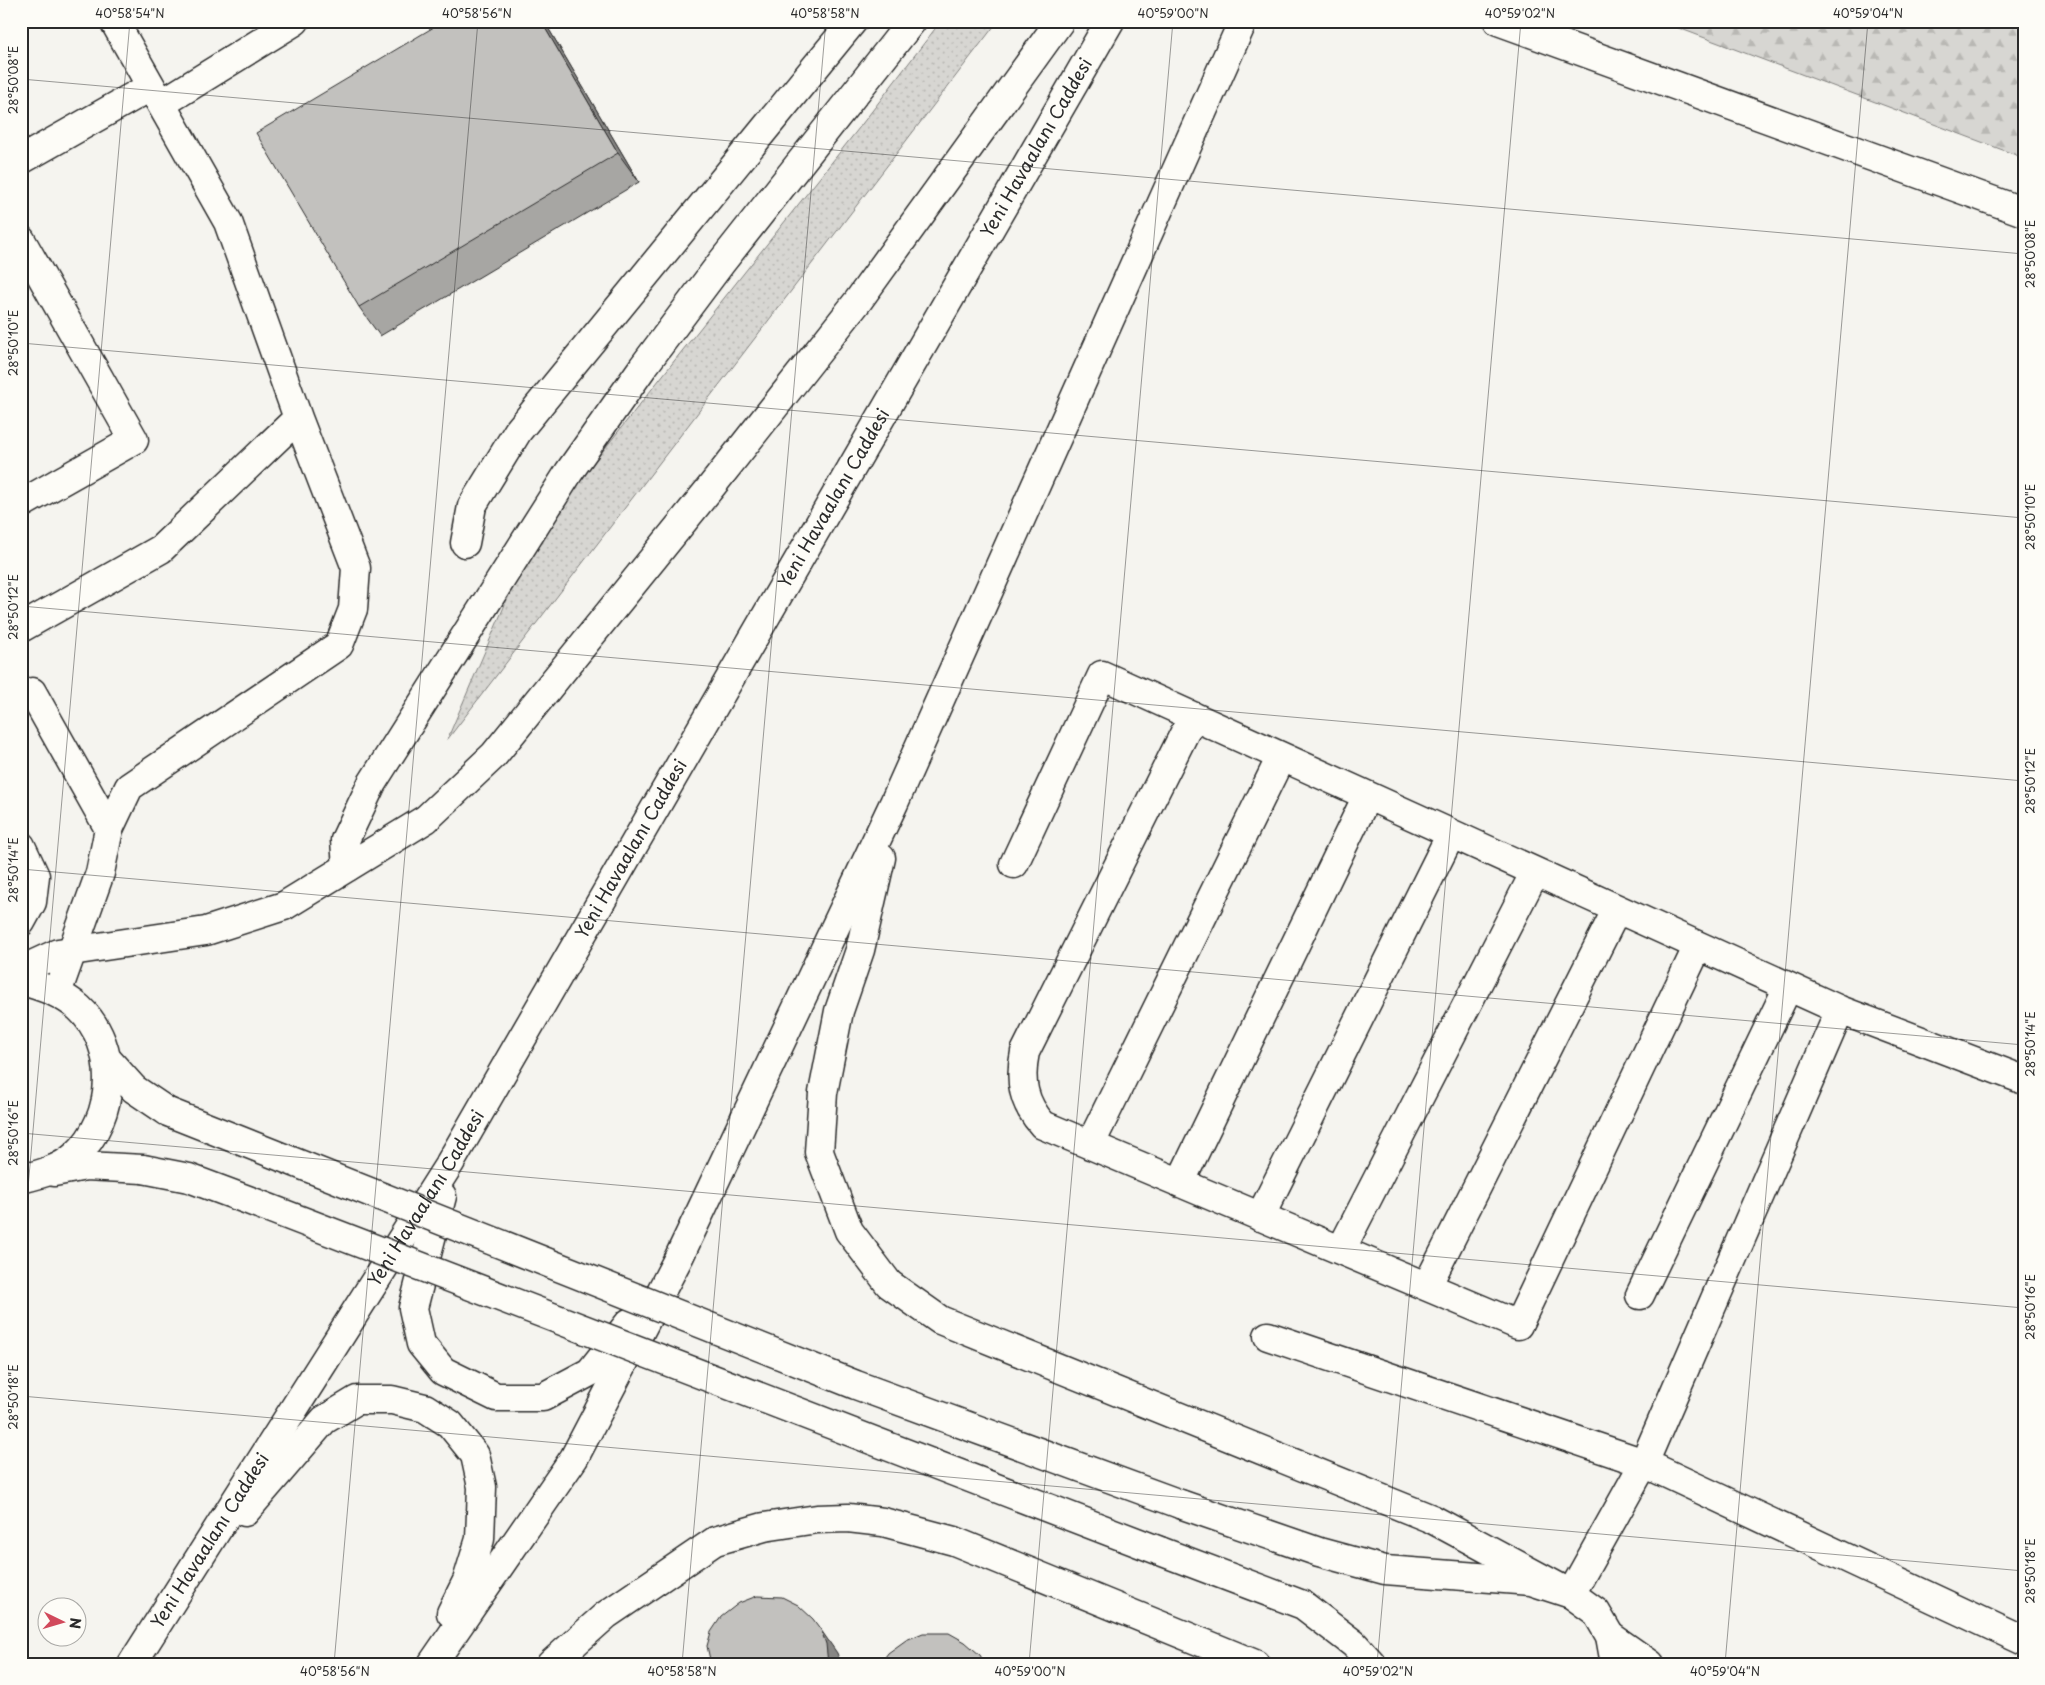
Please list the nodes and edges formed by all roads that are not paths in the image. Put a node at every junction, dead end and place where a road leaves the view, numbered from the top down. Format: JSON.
{"nodes":[{"id":1,"x":114,"y":21,"type":"edge"},
{"id":2,"x":295,"y":21,"type":"edge"},
{"id":3,"x":853,"y":21,"type":"edge"},
{"id":4,"x":912,"y":21,"type":"edge"},
{"id":5,"x":1060,"y":21,"type":"edge"},
{"id":6,"x":1110,"y":21,"type":"edge"},
{"id":7,"x":1243,"y":21,"type":"edge"},
{"id":8,"x":1498,"y":21,"type":"edge"},
{"id":9,"x":156,"y":96,"type":"junction"},
{"id":10,"x":21,"y":160,"type":"edge"},
{"id":11,"x":2024,"y":212,"type":"edge"},
{"id":12,"x":21,"y":240,"type":"edge"},
{"id":13,"x":298,"y":418,"type":"junction"},
{"id":14,"x":21,"y":504,"type":"edge"},
{"id":15,"x":465,"y":543,"type":"dead end"},
{"id":16,"x":21,"y":628,"type":"edge"},
{"id":17,"x":32,"y":692,"type":"dead end"},
{"id":18,"x":1193,"y":716,"type":"junction"},
{"id":19,"x":1281,"y":757,"type":"junction"},
{"id":20,"x":1367,"y":796,"type":"junction"},
{"id":21,"x":894,"y":804,"type":"junction"},
{"id":22,"x":109,"y":829,"type":"junction"},
{"id":23,"x":1451,"y":834,"type":"junction"},
{"id":24,"x":21,"y":846,"type":"edge"},
{"id":25,"x":1014,"y":864,"type":"dead end"},
{"id":26,"x":347,"y":868,"type":"junction"},
{"id":27,"x":1535,"y":872,"type":"junction"},
{"id":28,"x":1616,"y":909,"type":"junction"},
{"id":29,"x":21,"y":922,"type":"edge"},
{"id":30,"x":1698,"y":946,"type":"junction"},
{"id":31,"x":72,"y":950,"type":"junction"},
{"id":32,"x":21,"y":970,"type":"edge"},
{"id":33,"x":21,"y":981,"type":"edge"},
{"id":34,"x":1788,"y":987,"type":"junction"},
{"id":35,"x":57,"y":993,"type":"junction"},
{"id":36,"x":1840,"y":1010,"type":"junction"},
{"id":37,"x":107,"y":1059,"type":"junction"},
{"id":38,"x":2024,"y":1080,"type":"edge"},
{"id":39,"x":1090,"y":1145,"type":"junction"},
{"id":40,"x":450,"y":1163,"type":"junction"},
{"id":41,"x":47,"y":1173,"type":"junction"},
{"id":42,"x":21,"y":1179,"type":"edge"},
{"id":43,"x":1180,"y":1183,"type":"junction"},
{"id":44,"x":1260,"y":1217,"type":"junction"},
{"id":45,"x":1341,"y":1250,"type":"junction"},
{"id":46,"x":679,"y":1257,"type":"junction"},
{"id":47,"x":1427,"y":1286,"type":"junction"},
{"id":48,"x":1640,"y":1296,"type":"dead end"},
{"id":49,"x":1268,"y":1336,"type":"dead end"},
{"id":50,"x":1644,"y":1463,"type":"junction"},
{"id":51,"x":182,"y":1585,"type":"junction"},
{"id":52,"x":1571,"y":1594,"type":"junction"},
{"id":53,"x":1610,"y":1636,"type":"junction"},
{"id":54,"x":2024,"y":1641,"type":"edge"},
{"id":55,"x":132,"y":1664,"type":"edge"},
{"id":56,"x":427,"y":1664,"type":"edge"},
{"id":57,"x":432,"y":1664,"type":"edge"},
{"id":58,"x":551,"y":1664,"type":"edge"},
{"id":59,"x":1255,"y":1664,"type":"edge"},
{"id":60,"x":1372,"y":1664,"type":"edge"},
{"id":61,"x":1615,"y":1664,"type":"edge"},
{"id":62,"x":1650,"y":1664,"type":"edge"}],
"edges":[{"from":1,"to":9,"type":"main road"},
{"from":2,"to":9,"type":"main road"},
{"from":3,"to":15,"type":"main road"},
{"from":4,"to":26,"type":"main road"},
{"from":5,"to":26,"type":"main road"},
{"from":6,"to":40,"type":"main road","name":"Yeni Havaalanı Caddesi"},
{"from":7,"to":21,"type":"main road"},
{"from":8,"to":11,"type":"main road"},
{"from":9,"to":10,"type":"main road"},
{"from":9,"to":13,"type":"main road"},
{"from":12,"to":14,"type":"main road"},
{"from":13,"to":16,"type":"main road"},
{"from":13,"to":22,"type":"main road"},
{"from":17,"to":22,"type":"main road"},
{"from":18,"to":19,"type":"main road"},
{"from":18,"to":25,"type":"main road"},
{"from":18,"to":39,"type":"main road"},
{"from":19,"to":20,"type":"main road"},
{"from":19,"to":39,"type":"main road"},
{"from":20,"to":23,"type":"main road"},
{"from":20,"to":43,"type":"main road"},
{"from":21,"to":46,"type":"main road"},
{"from":21,"to":52,"type":"main road"},
{"from":22,"to":31,"type":"main road"},
{"from":23,"to":27,"type":"main road"},
{"from":23,"to":44,"type":"main road"},
{"from":24,"to":29,"type":"main road"},
{"from":26,"to":31,"type":"main road"},
{"from":27,"to":28,"type":"main road"},
{"from":27,"to":45,"type":"main road"},
{"from":28,"to":30,"type":"main road"},
{"from":28,"to":47,"type":"main road"},
{"from":30,"to":34,"type":"main road"},
{"from":30,"to":47,"type":"main road"},
{"from":31,"to":32,"type":"main road"},
{"from":31,"to":35,"type":"main road"},
{"from":33,"to":35,"type":"main road"},
{"from":34,"to":36,"type":"main road"},
{"from":34,"to":48,"type":"main road"},
{"from":35,"to":37,"type":"main road"},
{"from":36,"to":38,"type":"main road"},
{"from":36,"to":50,"type":"main road"},
{"from":37,"to":41,"type":"main road"},
{"from":37,"to":52,"type":"main road","bridge":true},
{"from":39,"to":43,"type":"main road"},
{"from":40,"to":46,"type":"main road"},
{"from":40,"to":51,"type":"main road","name":"Yeni Havaalanı Caddesi"},
{"from":41,"to":42,"type":"main road"},
{"from":41,"to":60,"type":"main road","bridge":true},
{"from":43,"to":44,"type":"main road"},
{"from":44,"to":45,"type":"main road"},
{"from":45,"to":47,"type":"main road"},
{"from":46,"to":57,"type":"main road"},
{"from":49,"to":50,"type":"main road"},
{"from":50,"to":52,"type":"main road"},
{"from":50,"to":54,"type":"main road"},
{"from":51,"to":55,"type":"main road","name":"Yeni Havaalanı Caddesi"},
{"from":51,"to":56,"type":"main road"},
{"from":52,"to":53,"type":"main road"},
{"from":53,"to":61,"type":"main road"},
{"from":53,"to":62,"type":"main road"},
{"from":58,"to":59,"type":"main road"}]}
